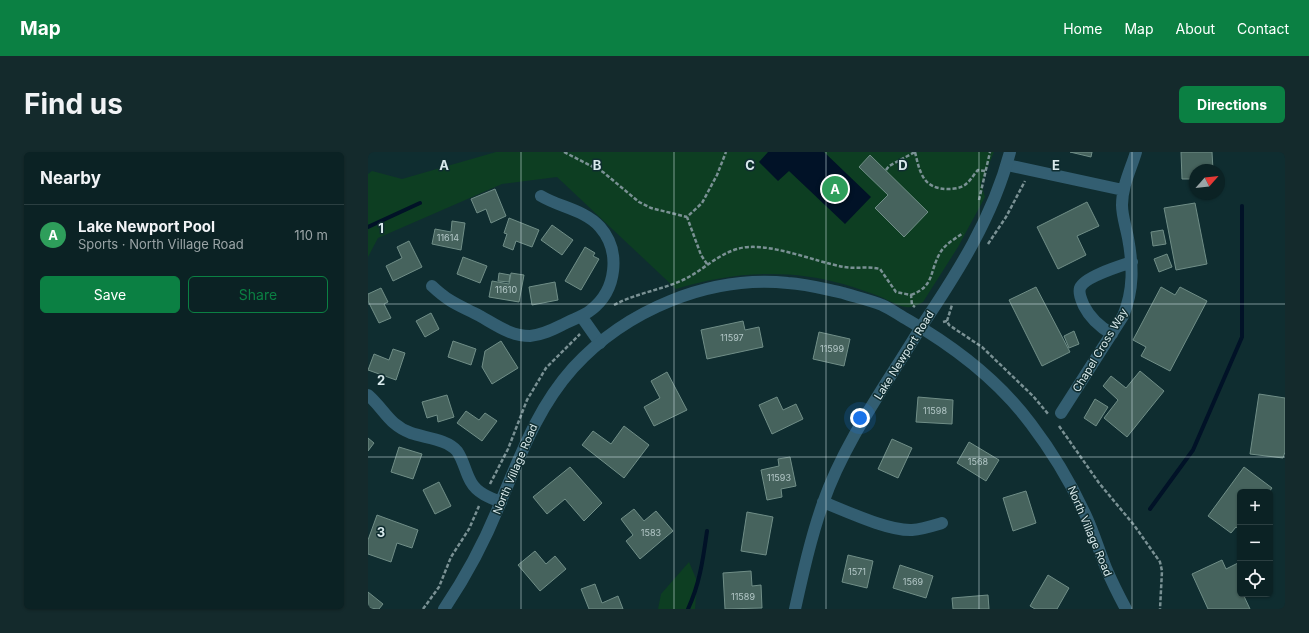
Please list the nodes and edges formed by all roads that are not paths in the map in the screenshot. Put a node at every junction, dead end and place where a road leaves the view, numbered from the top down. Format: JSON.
{"nodes":[{"id":1,"x":1010,"y":152,"type":"edge"},
{"id":2,"x":1136,"y":152,"type":"edge"},
{"id":3,"x":1007,"y":165,"type":"junction"},
{"id":4,"x":1123,"y":190,"type":"junction"},
{"id":5,"x":541,"y":196,"type":"dead end"},
{"id":6,"x":1132,"y":262,"type":"junction"},
{"id":7,"x":432,"y":286,"type":"dead end"},
{"id":8,"x":581,"y":316,"type":"junction"},
{"id":9,"x":921,"y":327,"type":"junction"},
{"id":10,"x":1112,"y":334,"type":"junction"},
{"id":11,"x":600,"y":343,"type":"junction"},
{"id":12,"x":368,"y":395,"type":"edge"},
{"id":13,"x":1061,"y":413,"type":"dead end"},
{"id":14,"x":501,"y":502,"type":"junction"},
{"id":15,"x":823,"y":502,"type":"junction"},
{"id":16,"x":942,"y":523,"type":"dead end"},
{"id":17,"x":444,"y":609,"type":"edge"},
{"id":18,"x":795,"y":609,"type":"edge"},
{"id":19,"x":1126,"y":609,"type":"edge"}],
"edges":[{"from":1,"to":3,"type":"street","name":"Lake Newport Road"},
{"from":2,"to":4,"type":"street","name":"Chapel Cross Way"},
{"from":3,"to":4,"type":"street"},
{"from":3,"to":9,"type":"street","name":"Lake Newport Road"},
{"from":4,"to":6,"type":"street","name":"Chapel Cross Way"},
{"from":5,"to":8,"type":"street"},
{"from":6,"to":10,"type":"street","name":"Chapel Cross Way"},
{"from":6,"to":10,"type":"street"},
{"from":7,"to":8,"type":"street"},
{"from":8,"to":11,"type":"street"},
{"from":9,"to":11,"type":"street","name":"North Village Road"},
{"from":9,"to":15,"type":"street","name":"Lake Newport Road"},
{"from":9,"to":19,"type":"street","name":"North Village Road"},
{"from":10,"to":13,"type":"street","name":"Chapel Cross Way"},
{"from":11,"to":14,"type":"street","name":"North Village Road"},
{"from":12,"to":14,"type":"street"},
{"from":14,"to":17,"type":"street","name":"North Village Road"},
{"from":15,"to":16,"type":"street"},
{"from":15,"to":18,"type":"street","name":"Lake Newport Road"}]}
